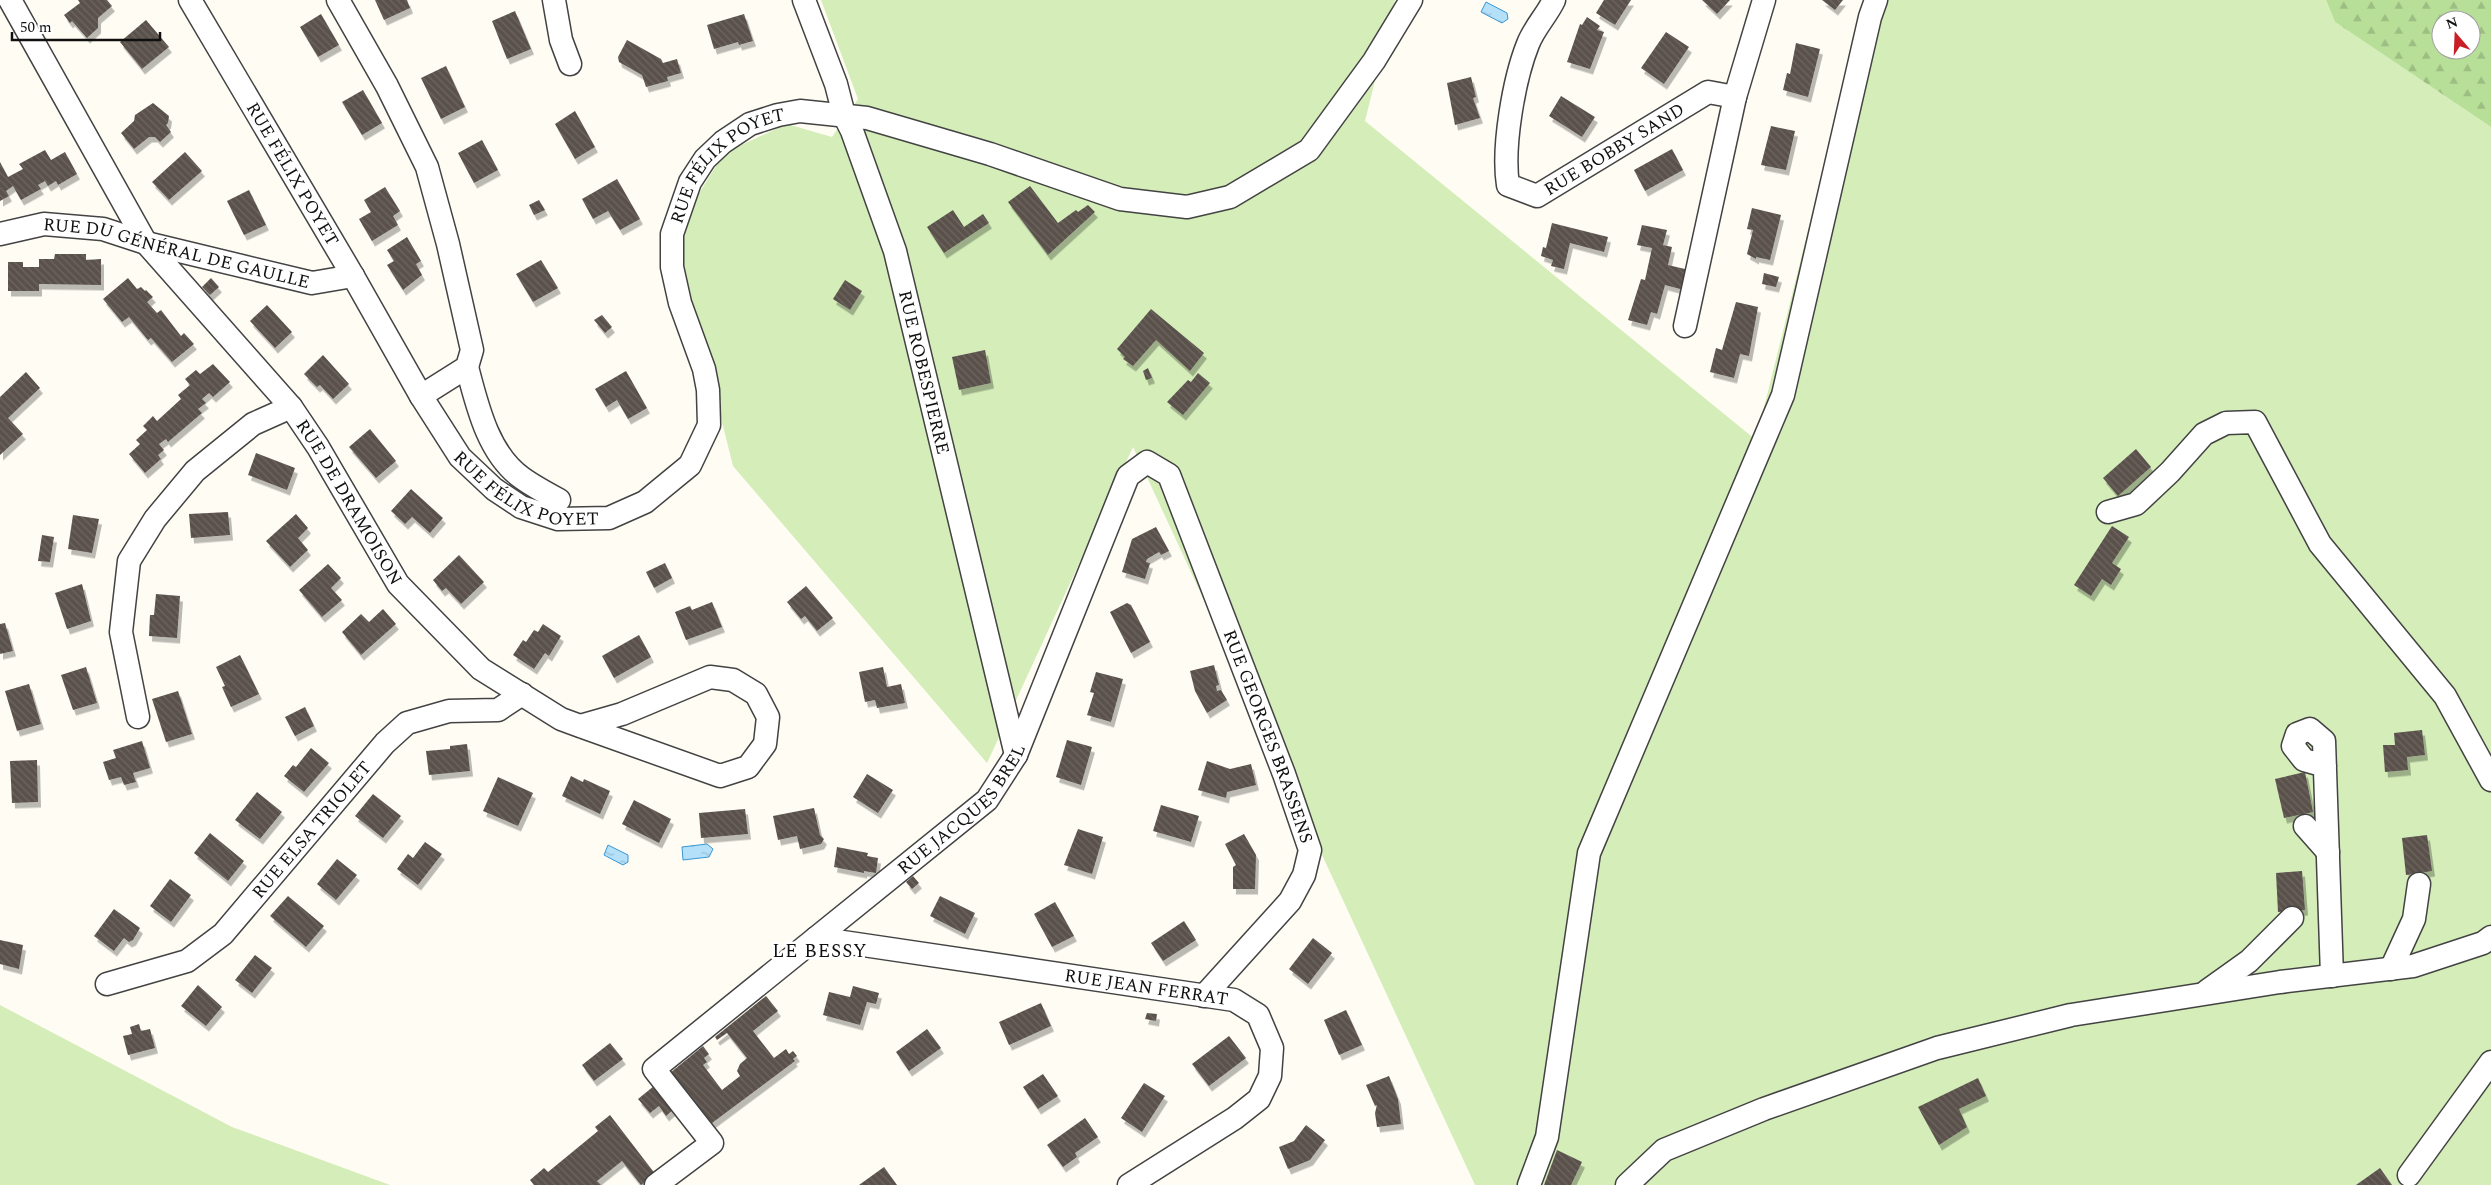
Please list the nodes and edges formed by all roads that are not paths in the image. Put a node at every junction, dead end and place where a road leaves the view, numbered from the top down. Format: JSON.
{"nodes":[{"id":1,"x":10,"y":0,"type":"edge"},
{"id":2,"x":190,"y":0,"type":"edge"},
{"id":3,"x":338,"y":0,"type":"edge"},
{"id":4,"x":554,"y":0,"type":"edge"},
{"id":5,"x":804,"y":0,"type":"edge"},
{"id":6,"x":1411,"y":0,"type":"edge"},
{"id":7,"x":1554,"y":0,"type":"edge"},
{"id":8,"x":1764,"y":0,"type":"edge"},
{"id":9,"x":1876,"y":0,"type":"edge"},
{"id":10,"x":570,"y":64,"type":"dead end"},
{"id":11,"x":1735,"y":97,"type":"junction"},
{"id":12,"x":844,"y":115,"type":"junction"},
{"id":13,"x":0,"y":234,"type":"edge"},
{"id":14,"x":146,"y":243,"type":"junction"},
{"id":15,"x":354,"y":276,"type":"junction"},
{"id":16,"x":1685,"y":326,"type":"dead end"},
{"id":17,"x":470,"y":359,"type":"junction"},
{"id":18,"x":421,"y":396,"type":"junction"},
{"id":19,"x":290,"y":407,"type":"junction"},
{"id":20,"x":1147,"y":462,"type":"joint"},
{"id":21,"x":558,"y":500,"type":"dead end"},
{"id":22,"x":2108,"y":512,"type":"dead end"},
{"id":23,"x":522,"y":694,"type":"junction"},
{"id":24,"x":138,"y":717,"type":"dead end"},
{"id":25,"x":580,"y":726,"type":"junction"},
{"id":26,"x":1016,"y":755,"type":"junction"},
{"id":27,"x":2325,"y":766,"type":"dead end"},
{"id":28,"x":2491,"y":780,"type":"edge"},
{"id":29,"x":2305,"y":826,"type":"dead end"},
{"id":30,"x":2328,"y":852,"type":"junction"},
{"id":31,"x":2419,"y":884,"type":"dead end"},
{"id":32,"x":2292,"y":918,"type":"dead end"},
{"id":33,"x":2491,"y":937,"type":"edge"},
{"id":34,"x":816,"y":938,"type":"junction"},
{"id":35,"x":2391,"y":969,"type":"junction"},
{"id":36,"x":2332,"y":976,"type":"junction"},
{"id":37,"x":107,"y":984,"type":"dead end"},
{"id":38,"x":2203,"y":994,"type":"junction"},
{"id":39,"x":1204,"y":996,"type":"junction"},
{"id":40,"x":2491,"y":1062,"type":"edge"},
{"id":41,"x":2409,"y":1175,"type":"dead end"},
{"id":42,"x":656,"y":1185,"type":"edge"},
{"id":43,"x":1129,"y":1185,"type":"edge"},
{"id":44,"x":1529,"y":1185,"type":"edge"},
{"id":45,"x":1628,"y":1185,"type":"edge"}],
"edges":[{"from":1,"to":14,"type":"street","name":"RUE DE DRAMOISON"},
{"from":2,"to":15,"type":"street","name":"RUE FÉLIX POYET"},
{"from":3,"to":17,"type":"street"},
{"from":4,"to":10,"type":"street"},
{"from":5,"to":12,"type":"street","name":"RUE ROBESPIERRE"},
{"from":6,"to":12,"type":"street","name":"RUE FÉLIX POYET"},
{"from":7,"to":11,"type":"street","name":"RUE BOBBY SAND"},
{"from":8,"to":11,"type":"street"},
{"from":9,"to":44,"type":"street"},
{"from":11,"to":16,"type":"street"},
{"from":12,"to":18,"type":"street","name":"RUE FÉLIX POYET"},
{"from":12,"to":26,"type":"street","name":"RUE ROBESPIERRE"},
{"from":13,"to":14,"type":"street","name":"RUE DU GÉNÉRAL DE GAULLE"},
{"from":14,"to":15,"type":"street","name":"RUE DU GÉNÉRAL DE GAULLE"},
{"from":14,"to":19,"type":"street","name":"RUE DE DRAMOISON"},
{"from":15,"to":18,"type":"street","name":"RUE FÉLIX POYET"},
{"from":17,"to":18,"type":"street"},
{"from":17,"to":21,"type":"street"},
{"from":19,"to":23,"type":"street","name":"RUE DE DRAMOISON"},
{"from":19,"to":24,"type":"street"},
{"from":20,"to":26,"type":"street","name":"RUE JACQUES BREL"},
{"from":20,"to":39,"type":"street","name":"RUE GEORGES BRASSENS"},
{"from":22,"to":28,"type":"street"},
{"from":23,"to":25,"type":"street","name":"RUE DE DRAMOISON"},
{"from":23,"to":37,"type":"street","name":"RUE ELSA TRIOLET"},
{"from":25,"to":25,"type":"street","name":"RUE DE DRAMOISON"},
{"from":26,"to":34,"type":"street","name":"RUE JACQUES BREL"},
{"from":27,"to":30,"type":"street"},
{"from":29,"to":30,"type":"street"},
{"from":30,"to":36,"type":"street"},
{"from":31,"to":35,"type":"street"},
{"from":32,"to":38,"type":"street"},
{"from":33,"to":35,"type":"street"},
{"from":34,"to":39,"type":"street","name":"RUE JEAN FERRAT"},
{"from":34,"to":42,"type":"street","name":"RUE JACQUES BREL"},
{"from":35,"to":36,"type":"street"},
{"from":36,"to":38,"type":"street"},
{"from":38,"to":45,"type":"street"},
{"from":39,"to":43,"type":"street","name":"RUE JEAN FERRAT"},
{"from":40,"to":41,"type":"street"}]}
